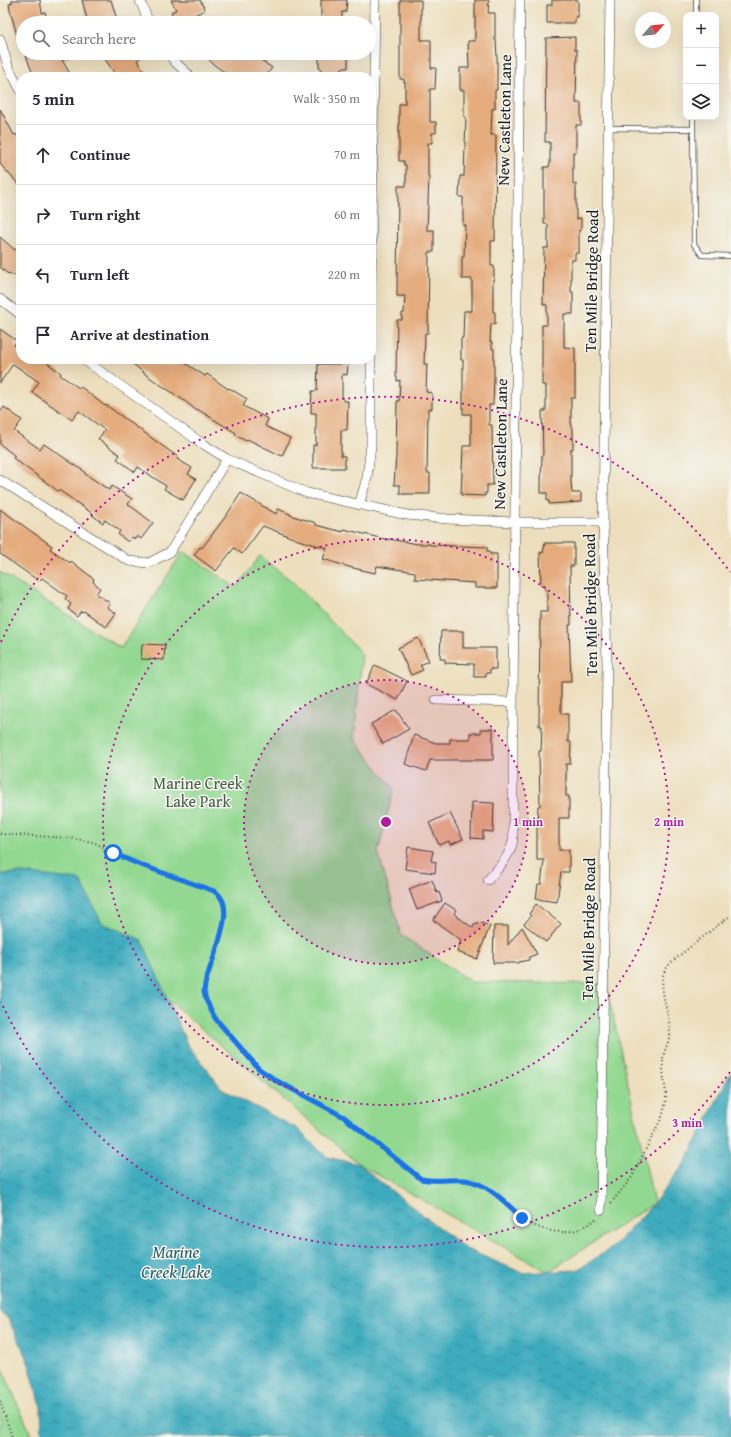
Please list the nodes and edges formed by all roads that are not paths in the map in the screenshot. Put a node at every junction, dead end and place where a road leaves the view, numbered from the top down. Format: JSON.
{"nodes":[{"id":1,"x":140,"y":0,"type":"edge"},
{"id":2,"x":375,"y":0,"type":"edge"},
{"id":3,"x":520,"y":0,"type":"edge"},
{"id":4,"x":610,"y":0,"type":"edge"},
{"id":5,"x":696,"y":0,"type":"edge"},
{"id":6,"x":696,"y":12,"type":"edge"},
{"id":7,"x":146,"y":16,"type":"edge"},
{"id":8,"x":375,"y":16,"type":"edge"},
{"id":9,"x":0,"y":39,"type":"edge"},
{"id":10,"x":173,"y":60,"type":"edge"},
{"id":11,"x":374,"y":60,"type":"edge"},
{"id":12,"x":186,"y":72,"type":"edge"},
{"id":13,"x":374,"y":72,"type":"edge"},
{"id":14,"x":16,"y":81,"type":"edge"},
{"id":15,"x":693,"y":120,"type":"edge"},
{"id":16,"x":608,"y":128,"type":"junction"},
{"id":17,"x":693,"y":129,"type":"junction"},
{"id":18,"x":731,"y":256,"type":"edge"},
{"id":19,"x":0,"y":299,"type":"edge"},
{"id":20,"x":16,"y":311,"type":"edge"},
{"id":21,"x":90,"y":364,"type":"edge"},
{"id":22,"x":371,"y":364,"type":"edge"},
{"id":23,"x":227,"y":459,"type":"junction"},
{"id":24,"x":0,"y":480,"type":"edge"},
{"id":25,"x":359,"y":505,"type":"junction"},
{"id":26,"x":515,"y":522,"type":"junction"},
{"id":27,"x":603,"y":522,"type":"junction"},
{"id":28,"x":436,"y":700,"type":"dead end"},
{"id":29,"x":513,"y":702,"type":"junction"},
{"id":30,"x":488,"y":880,"type":"dead end"},
{"id":31,"x":602,"y":1212,"type":"road end"}],
"edges":[{"from":1,"to":7,"type":"street"},
{"from":2,"to":8,"type":"street"},
{"from":3,"to":26,"type":"street","name":"New Castleton Lane"},
{"from":4,"to":16,"type":"street","name":"Ten Mile Bridge Road"},
{"from":5,"to":6,"type":"lane"},
{"from":9,"to":14,"type":"street"},
{"from":10,"to":12,"type":"street"},
{"from":11,"to":13,"type":"street"},
{"from":15,"to":17,"type":"lane"},
{"from":16,"to":17,"type":"lane"},
{"from":16,"to":27,"type":"street","name":"Ten Mile Bridge Road"},
{"from":17,"to":18,"type":"lane"},
{"from":19,"to":20,"type":"street"},
{"from":21,"to":23,"type":"street"},
{"from":22,"to":25,"type":"street"},
{"from":23,"to":24,"type":"street"},
{"from":23,"to":25,"type":"street"},
{"from":25,"to":26,"type":"street"},
{"from":26,"to":27,"type":"street"},
{"from":26,"to":29,"type":"street","name":"New Castleton Lane"},
{"from":27,"to":31,"type":"street","name":"Ten Mile Bridge Road"},
{"from":28,"to":29,"type":"street"},
{"from":29,"to":30,"type":"street","name":"New Castleton Lane"}]}
